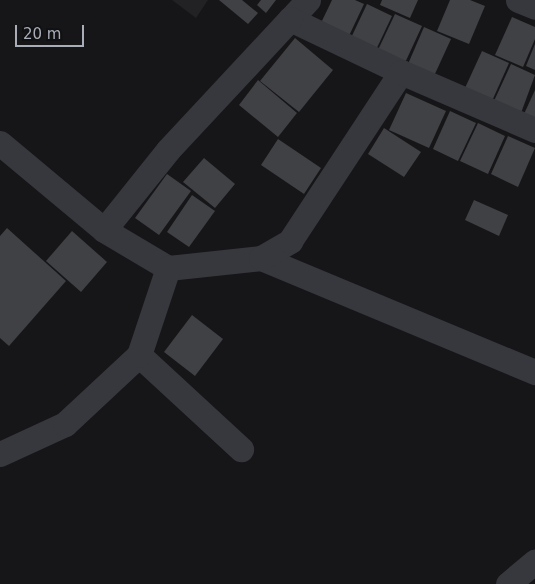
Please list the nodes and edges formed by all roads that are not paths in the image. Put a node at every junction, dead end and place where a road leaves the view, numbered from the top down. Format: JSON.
{"nodes":[{"id":1,"x":308,"y":0,"type":"edge"},
{"id":2,"x":518,"y":0,"type":"edge"},
{"id":3,"x":535,"y":7,"type":"edge"},
{"id":4,"x":290,"y":19,"type":"junction"},
{"id":5,"x":401,"y":72,"type":"junction"},
{"id":6,"x":535,"y":130,"type":"edge"},
{"id":7,"x":0,"y":143,"type":"edge"},
{"id":8,"x":104,"y":230,"type":"junction"},
{"id":9,"x":261,"y":258,"type":"junction"},
{"id":10,"x":168,"y":268,"type":"junction"},
{"id":11,"x":139,"y":355,"type":"junction"},
{"id":12,"x":535,"y":372,"type":"edge"},
{"id":13,"x":241,"y":450,"type":"dead end"},
{"id":14,"x":0,"y":454,"type":"edge"},
{"id":15,"x":535,"y":561,"type":"edge"},
{"id":16,"x":508,"y":584,"type":"edge"}],
"edges":[{"from":1,"to":4,"type":"street"},
{"from":2,"to":3,"type":"street"},
{"from":4,"to":5,"type":"street"},
{"from":4,"to":8,"type":"street"},
{"from":5,"to":6,"type":"street"},
{"from":5,"to":9,"type":"street"},
{"from":7,"to":8,"type":"street"},
{"from":8,"to":10,"type":"street"},
{"from":9,"to":10,"type":"street"},
{"from":9,"to":12,"type":"street"},
{"from":10,"to":11,"type":"street"},
{"from":11,"to":13,"type":"street"},
{"from":11,"to":14,"type":"street"},
{"from":15,"to":16,"type":"street"}]}
